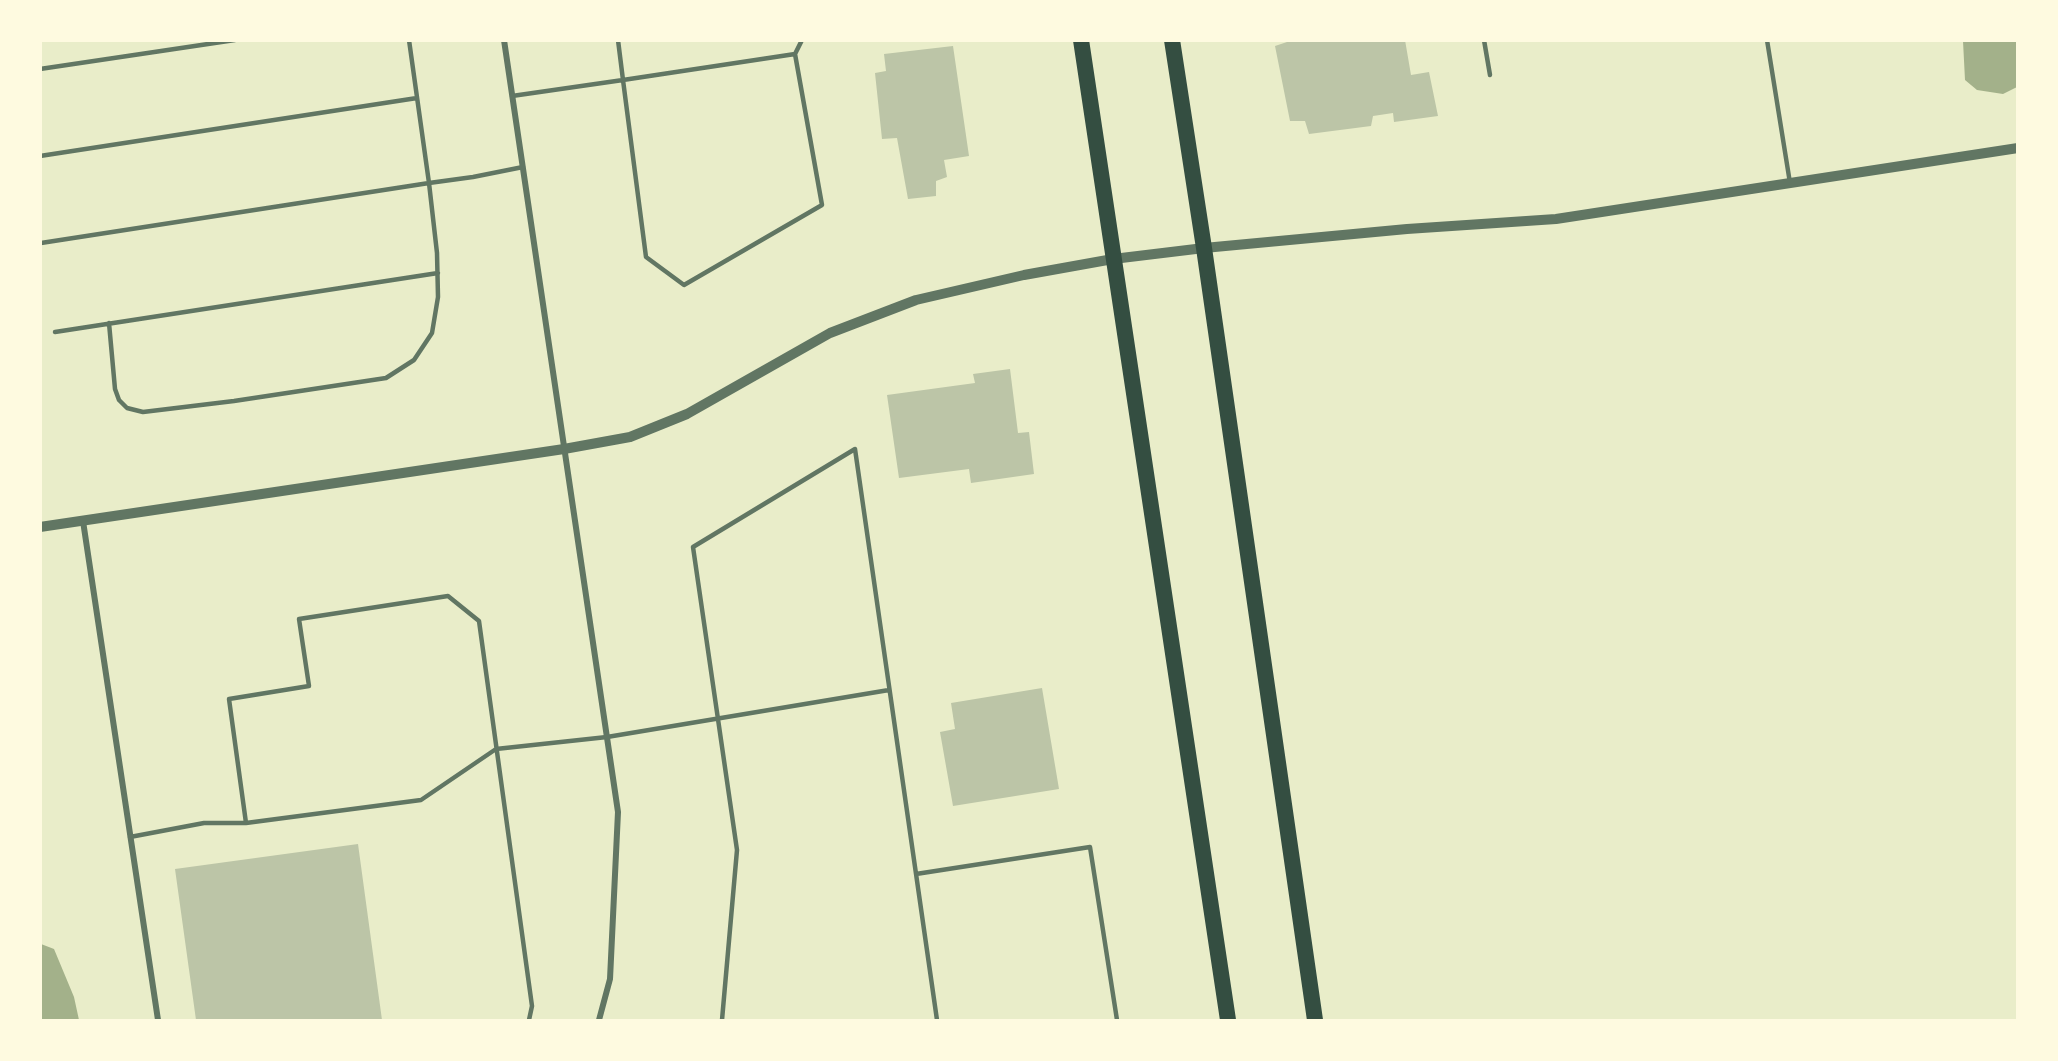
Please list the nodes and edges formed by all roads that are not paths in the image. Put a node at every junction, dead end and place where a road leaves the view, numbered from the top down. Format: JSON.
{"nodes":[{"id":1,"x":235,"y":40,"type":"edge"},
{"id":2,"x":409,"y":40,"type":"edge"},
{"id":3,"x":504,"y":40,"type":"edge"},
{"id":4,"x":618,"y":40,"type":"edge"},
{"id":5,"x":802,"y":40,"type":"edge"},
{"id":6,"x":1081,"y":40,"type":"edge"},
{"id":7,"x":1172,"y":40,"type":"edge"},
{"id":8,"x":1484,"y":40,"type":"edge"},
{"id":9,"x":1767,"y":40,"type":"edge"},
{"id":10,"x":795,"y":54,"type":"junction"},
{"id":11,"x":40,"y":69,"type":"edge"},
{"id":12,"x":1490,"y":75,"type":"dead end"},
{"id":13,"x":623,"y":80,"type":"junction"},
{"id":14,"x":512,"y":96,"type":"junction"},
{"id":15,"x":417,"y":98,"type":"junction"},
{"id":16,"x":2018,"y":148,"type":"edge"},
{"id":17,"x":40,"y":156,"type":"edge"},
{"id":18,"x":523,"y":167,"type":"junction"},
{"id":19,"x":429,"y":183,"type":"junction"},
{"id":20,"x":1790,"y":183,"type":"junction"},
{"id":21,"x":41,"y":243,"type":"edge"},
{"id":22,"x":1204,"y":248,"type":"junction"},
{"id":23,"x":1113,"y":259,"type":"junction"},
{"id":24,"x":438,"y":273,"type":"junction"},
{"id":25,"x":109,"y":323,"type":"junction"},
{"id":26,"x":55,"y":332,"type":"dead end"},
{"id":27,"x":564,"y":449,"type":"junction"},
{"id":28,"x":84,"y":521,"type":"junction"},
{"id":29,"x":40,"y":527,"type":"edge"},
{"id":30,"x":889,"y":690,"type":"junction"},
{"id":31,"x":718,"y":719,"type":"junction"},
{"id":32,"x":607,"y":737,"type":"junction"},
{"id":33,"x":496,"y":749,"type":"junction"},
{"id":34,"x":246,"y":823,"type":"junction"},
{"id":35,"x":130,"y":837,"type":"junction"},
{"id":36,"x":916,"y":874,"type":"junction"},
{"id":37,"x":158,"y":1020,"type":"edge"},
{"id":38,"x":530,"y":1020,"type":"edge"},
{"id":39,"x":599,"y":1020,"type":"edge"},
{"id":40,"x":722,"y":1020,"type":"edge"},
{"id":41,"x":937,"y":1020,"type":"edge"},
{"id":42,"x":1117,"y":1020,"type":"edge"},
{"id":43,"x":1228,"y":1020,"type":"edge"},
{"id":44,"x":1315,"y":1020,"type":"edge"}],
"edges":[{"from":1,"to":11,"type":"lane"},
{"from":2,"to":15,"type":"lane"},
{"from":3,"to":14,"type":"street"},
{"from":4,"to":13,"type":"lane"},
{"from":5,"to":10,"type":"lane"},
{"from":6,"to":23,"type":"highway"},
{"from":7,"to":22,"type":"highway"},
{"from":8,"to":12,"type":"lane"},
{"from":9,"to":20,"type":"lane"},
{"from":10,"to":13,"type":"lane"},
{"from":10,"to":13,"type":"lane"},
{"from":13,"to":14,"type":"lane"},
{"from":14,"to":18,"type":"street"},
{"from":15,"to":17,"type":"lane"},
{"from":15,"to":19,"type":"lane"},
{"from":16,"to":20,"type":"street"},
{"from":18,"to":19,"type":"lane"},
{"from":18,"to":27,"type":"street"},
{"from":19,"to":21,"type":"lane"},
{"from":19,"to":24,"type":"lane"},
{"from":20,"to":22,"type":"street"},
{"from":22,"to":23,"type":"street"},
{"from":22,"to":44,"type":"highway"},
{"from":23,"to":27,"type":"street"},
{"from":23,"to":43,"type":"highway"},
{"from":24,"to":25,"type":"lane"},
{"from":24,"to":25,"type":"lane"},
{"from":25,"to":26,"type":"lane"},
{"from":27,"to":28,"type":"street"},
{"from":27,"to":32,"type":"street"},
{"from":28,"to":29,"type":"street"},
{"from":28,"to":35,"type":"street"},
{"from":30,"to":31,"type":"lane"},
{"from":30,"to":31,"type":"lane"},
{"from":30,"to":36,"type":"lane"},
{"from":31,"to":32,"type":"lane"},
{"from":31,"to":40,"type":"lane"},
{"from":32,"to":33,"type":"lane"},
{"from":32,"to":39,"type":"street"},
{"from":33,"to":34,"type":"lane"},
{"from":33,"to":34,"type":"lane"},
{"from":33,"to":38,"type":"lane"},
{"from":34,"to":35,"type":"lane"},
{"from":35,"to":37,"type":"street"},
{"from":36,"to":41,"type":"lane"},
{"from":36,"to":42,"type":"lane"}]}
